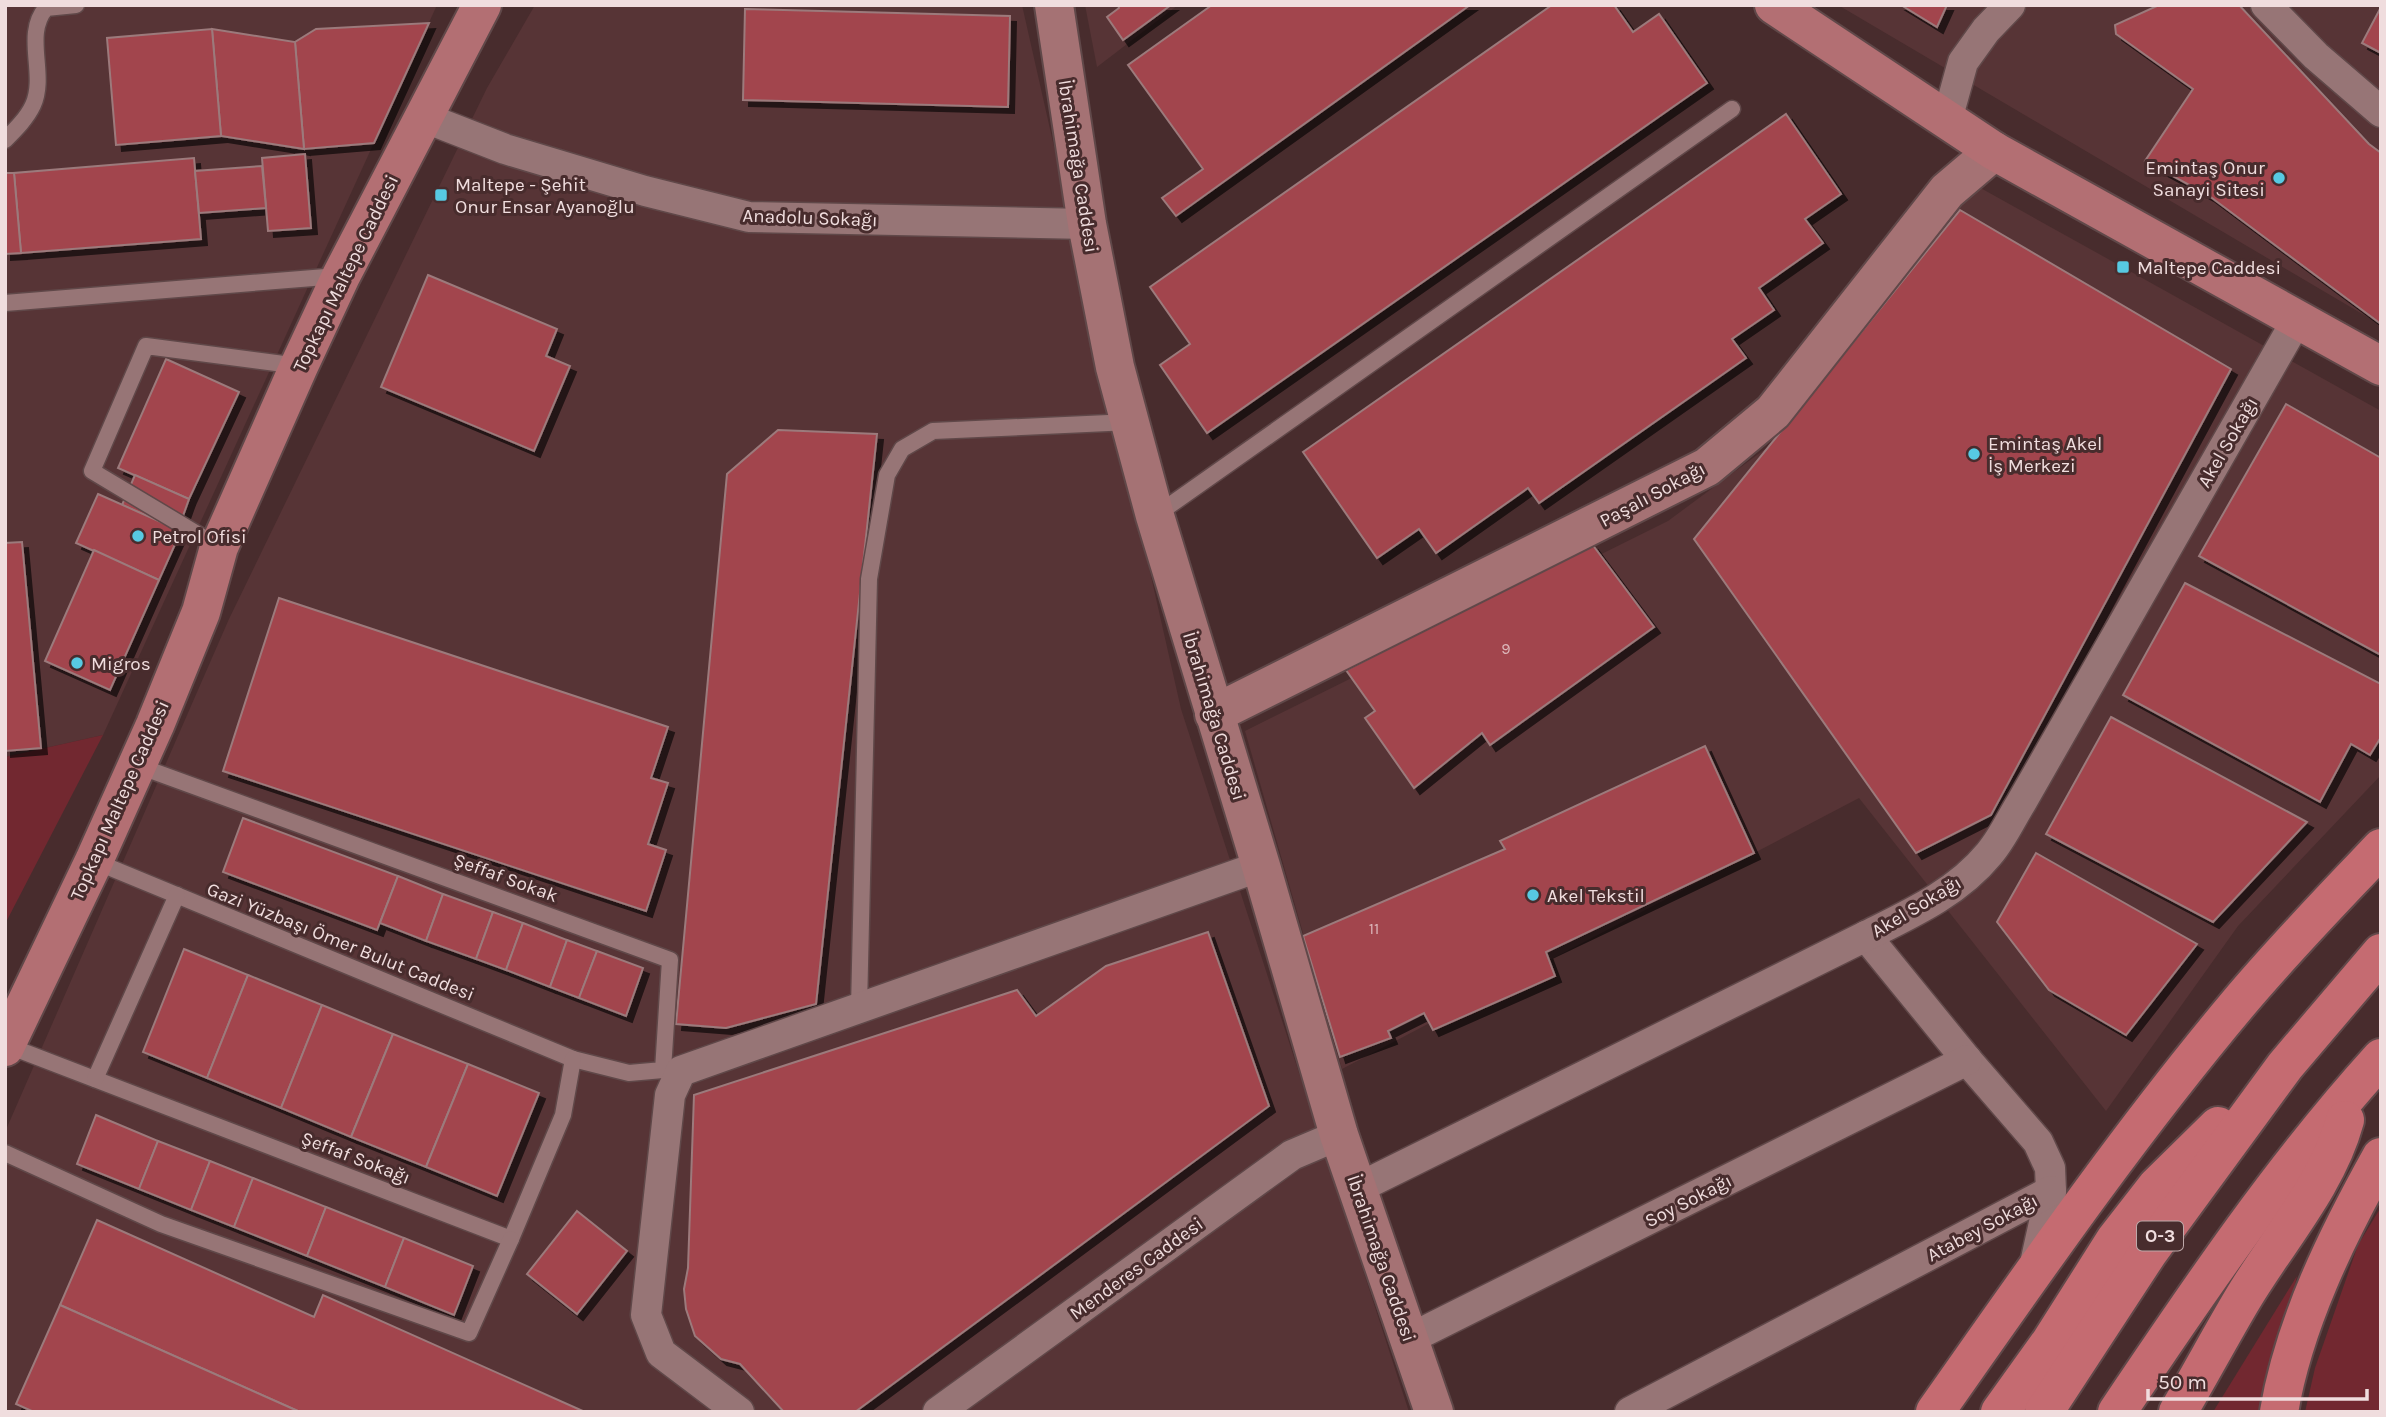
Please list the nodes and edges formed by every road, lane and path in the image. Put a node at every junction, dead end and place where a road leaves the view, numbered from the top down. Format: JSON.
{"nodes":[{"id":1,"x":76,"y":5,"type":"edge"},
{"id":2,"x":482,"y":5,"type":"edge"},
{"id":3,"x":1054,"y":5,"type":"edge"},
{"id":4,"x":1774,"y":5,"type":"edge"},
{"id":5,"x":2010,"y":5,"type":"edge"},
{"id":6,"x":2266,"y":5,"type":"edge"},
{"id":7,"x":1732,"y":109,"type":"dead end"},
{"id":8,"x":2381,"y":112,"type":"edge"},
{"id":9,"x":423,"y":117,"type":"junction"},
{"id":10,"x":1947,"y":120,"type":"junction"},
{"id":11,"x":5,"y":140,"type":"edge"},
{"id":12,"x":1994,"y":151,"type":"junction"},
{"id":13,"x":1087,"y":224,"type":"junction"},
{"id":14,"x":341,"y":276,"type":"junction"},
{"id":15,"x":5,"y":303,"type":"edge"},
{"id":16,"x":2298,"y":318,"type":"junction"},
{"id":17,"x":299,"y":366,"type":"junction"},
{"id":18,"x":2381,"y":366,"type":"edge"},
{"id":19,"x":1130,"y":422,"type":"junction"},
{"id":20,"x":1155,"y":516,"type":"junction"},
{"id":21,"x":219,"y":547,"type":"junction"},
{"id":22,"x":1214,"y":714,"type":"junction"},
{"id":23,"x":136,"y":765,"type":"junction"},
{"id":24,"x":2381,"y":848,"type":"edge"},
{"id":25,"x":83,"y":856,"type":"junction"},
{"id":26,"x":1261,"y":866,"type":"junction"},
{"id":27,"x":177,"y":895,"type":"junction"},
{"id":28,"x":1867,"y":936,"type":"junction"},
{"id":29,"x":2381,"y":953,"type":"edge"},
{"id":30,"x":5,"y":988,"type":"edge"},
{"id":31,"x":859,"y":1008,"type":"junction"},
{"id":32,"x":6,"y":1046,"type":"edge"},
{"id":33,"x":2381,"y":1058,"type":"edge"},
{"id":34,"x":573,"y":1059,"type":"junction"},
{"id":35,"x":1967,"y":1060,"type":"junction"},
{"id":36,"x":2284,"y":1066,"type":"junction"},
{"id":37,"x":95,"y":1079,"type":"junction"},
{"id":38,"x":2354,"y":1087,"type":"junction"},
{"id":39,"x":1339,"y":1135,"type":"junction"},
{"id":40,"x":5,"y":1153,"type":"edge"},
{"id":41,"x":2381,"y":1157,"type":"edge"},
{"id":42,"x":1358,"y":1188,"type":"junction"},
{"id":43,"x":2051,"y":1191,"type":"junction"},
{"id":44,"x":511,"y":1239,"type":"junction"},
{"id":45,"x":2031,"y":1276,"type":"junction"},
{"id":46,"x":1409,"y":1339,"type":"junction"},
{"id":47,"x":739,"y":1412,"type":"edge"},
{"id":48,"x":938,"y":1412,"type":"edge"},
{"id":49,"x":1434,"y":1412,"type":"edge"},
{"id":50,"x":1630,"y":1412,"type":"edge"},
{"id":51,"x":1935,"y":1412,"type":"edge"},
{"id":52,"x":2000,"y":1412,"type":"edge"},
{"id":53,"x":2044,"y":1412,"type":"edge"},
{"id":54,"x":2117,"y":1412,"type":"edge"},
{"id":55,"x":2178,"y":1412,"type":"edge"},
{"id":56,"x":2279,"y":1412,"type":"edge"}],
"edges":[{"from":1,"to":11,"type":"lane"},
{"from":2,"to":9,"type":"main road","name":"Topkapı Maltepe Caddesi"},
{"from":3,"to":13,"type":"main road","name":"İbrahimağa Caddesi"},
{"from":4,"to":10,"type":"main road"},
{"from":5,"to":10,"type":"street"},
{"from":6,"to":8,"type":"street"},
{"from":7,"to":20,"type":"lane"},
{"from":9,"to":13,"type":"street","name":"Anadolu Sokağı"},
{"from":9,"to":14,"type":"main road","name":"Topkapı Maltepe Caddesi"},
{"from":10,"to":12,"type":"main road"},
{"from":12,"to":16,"type":"main road"},
{"from":12,"to":22,"type":"main road","name":"Paşalı Sokağı"},
{"from":13,"to":19,"type":"main road","name":"İbrahimağa Caddesi"},
{"from":14,"to":15,"type":"lane"},
{"from":14,"to":17,"type":"main road","name":"Topkapı Maltepe Caddesi"},
{"from":16,"to":18,"type":"main road"},
{"from":16,"to":28,"type":"street","name":"Akel Sokağı"},
{"from":17,"to":21,"type":"main road","name":"Topkapı Maltepe Caddesi"},
{"from":17,"to":21,"type":"lane"},
{"from":19,"to":20,"type":"main road","name":"İbrahimağa Caddesi"},
{"from":19,"to":31,"type":"lane"},
{"from":20,"to":22,"type":"main road","name":"İbrahimağa Caddesi"},
{"from":21,"to":23,"type":"main road","name":"Topkapı Maltepe Caddesi"},
{"from":21,"to":25,"type":"main road","name":"Topkapı Maltepe Caddesi"},
{"from":22,"to":26,"type":"main road","name":"İbrahimağa Caddesi"},
{"from":23,"to":25,"type":"main road","name":"Topkapı Maltepe Caddesi"},
{"from":23,"to":34,"type":"lane","name":"Şeffaf Sokak"},
{"from":24,"to":45,"type":"highway"},
{"from":25,"to":27,"type":"lane","name":"Gazi Yüzbaşı Ömer Bulut Caddesi"},
{"from":25,"to":30,"type":"main road","name":"Topkapı Maltepe Caddesi"},
{"from":25,"to":32,"type":"main road","name":"Topkapı Maltepe Caddesi"},
{"from":26,"to":31,"type":"street"},
{"from":26,"to":39,"type":"main road","name":"İbrahimağa Caddesi"},
{"from":27,"to":34,"type":"lane","name":"Gazi Yüzbaşı Ömer Bulut Caddesi"},
{"from":27,"to":37,"type":"lane"},
{"from":28,"to":35,"type":"street","name":"Atabey Sokağı"},
{"from":28,"to":42,"type":"street","name":"Akel Sokağı"},
{"from":29,"to":36,"type":"highway","number":"O-3"},
{"from":31,"to":47,"type":"street"},
{"from":32,"to":37,"type":"lane","name":"Şeffaf Sokağı"},
{"from":33,"to":38,"type":"highway"},
{"from":34,"to":44,"type":"lane"},
{"from":35,"to":43,"type":"street","name":"Atabey Sokağı"},
{"from":35,"to":46,"type":"street","name":"Soy Sokağı"},
{"from":36,"to":52,"type":"highway"},
{"from":36,"to":53,"type":"highway","number":"O-3"},
{"from":37,"to":44,"type":"lane","name":"Şeffaf Sokağı"},
{"from":38,"to":54,"type":"highway"},
{"from":38,"to":55,"type":"highway"},
{"from":39,"to":42,"type":"main road","name":"İbrahimağa Caddesi"},
{"from":39,"to":48,"type":"street","name":"Menderes Caddesi"},
{"from":40,"to":44,"type":"lane"},
{"from":41,"to":56,"type":"highway"},
{"from":42,"to":46,"type":"main road","name":"İbrahimağa Caddesi"},
{"from":43,"to":45,"type":"street"},
{"from":43,"to":50,"type":"street","name":"Atabey Sokağı"},
{"from":45,"to":51,"type":"highway"},
{"from":46,"to":49,"type":"main road","name":"İbrahimağa Caddesi"}]}
